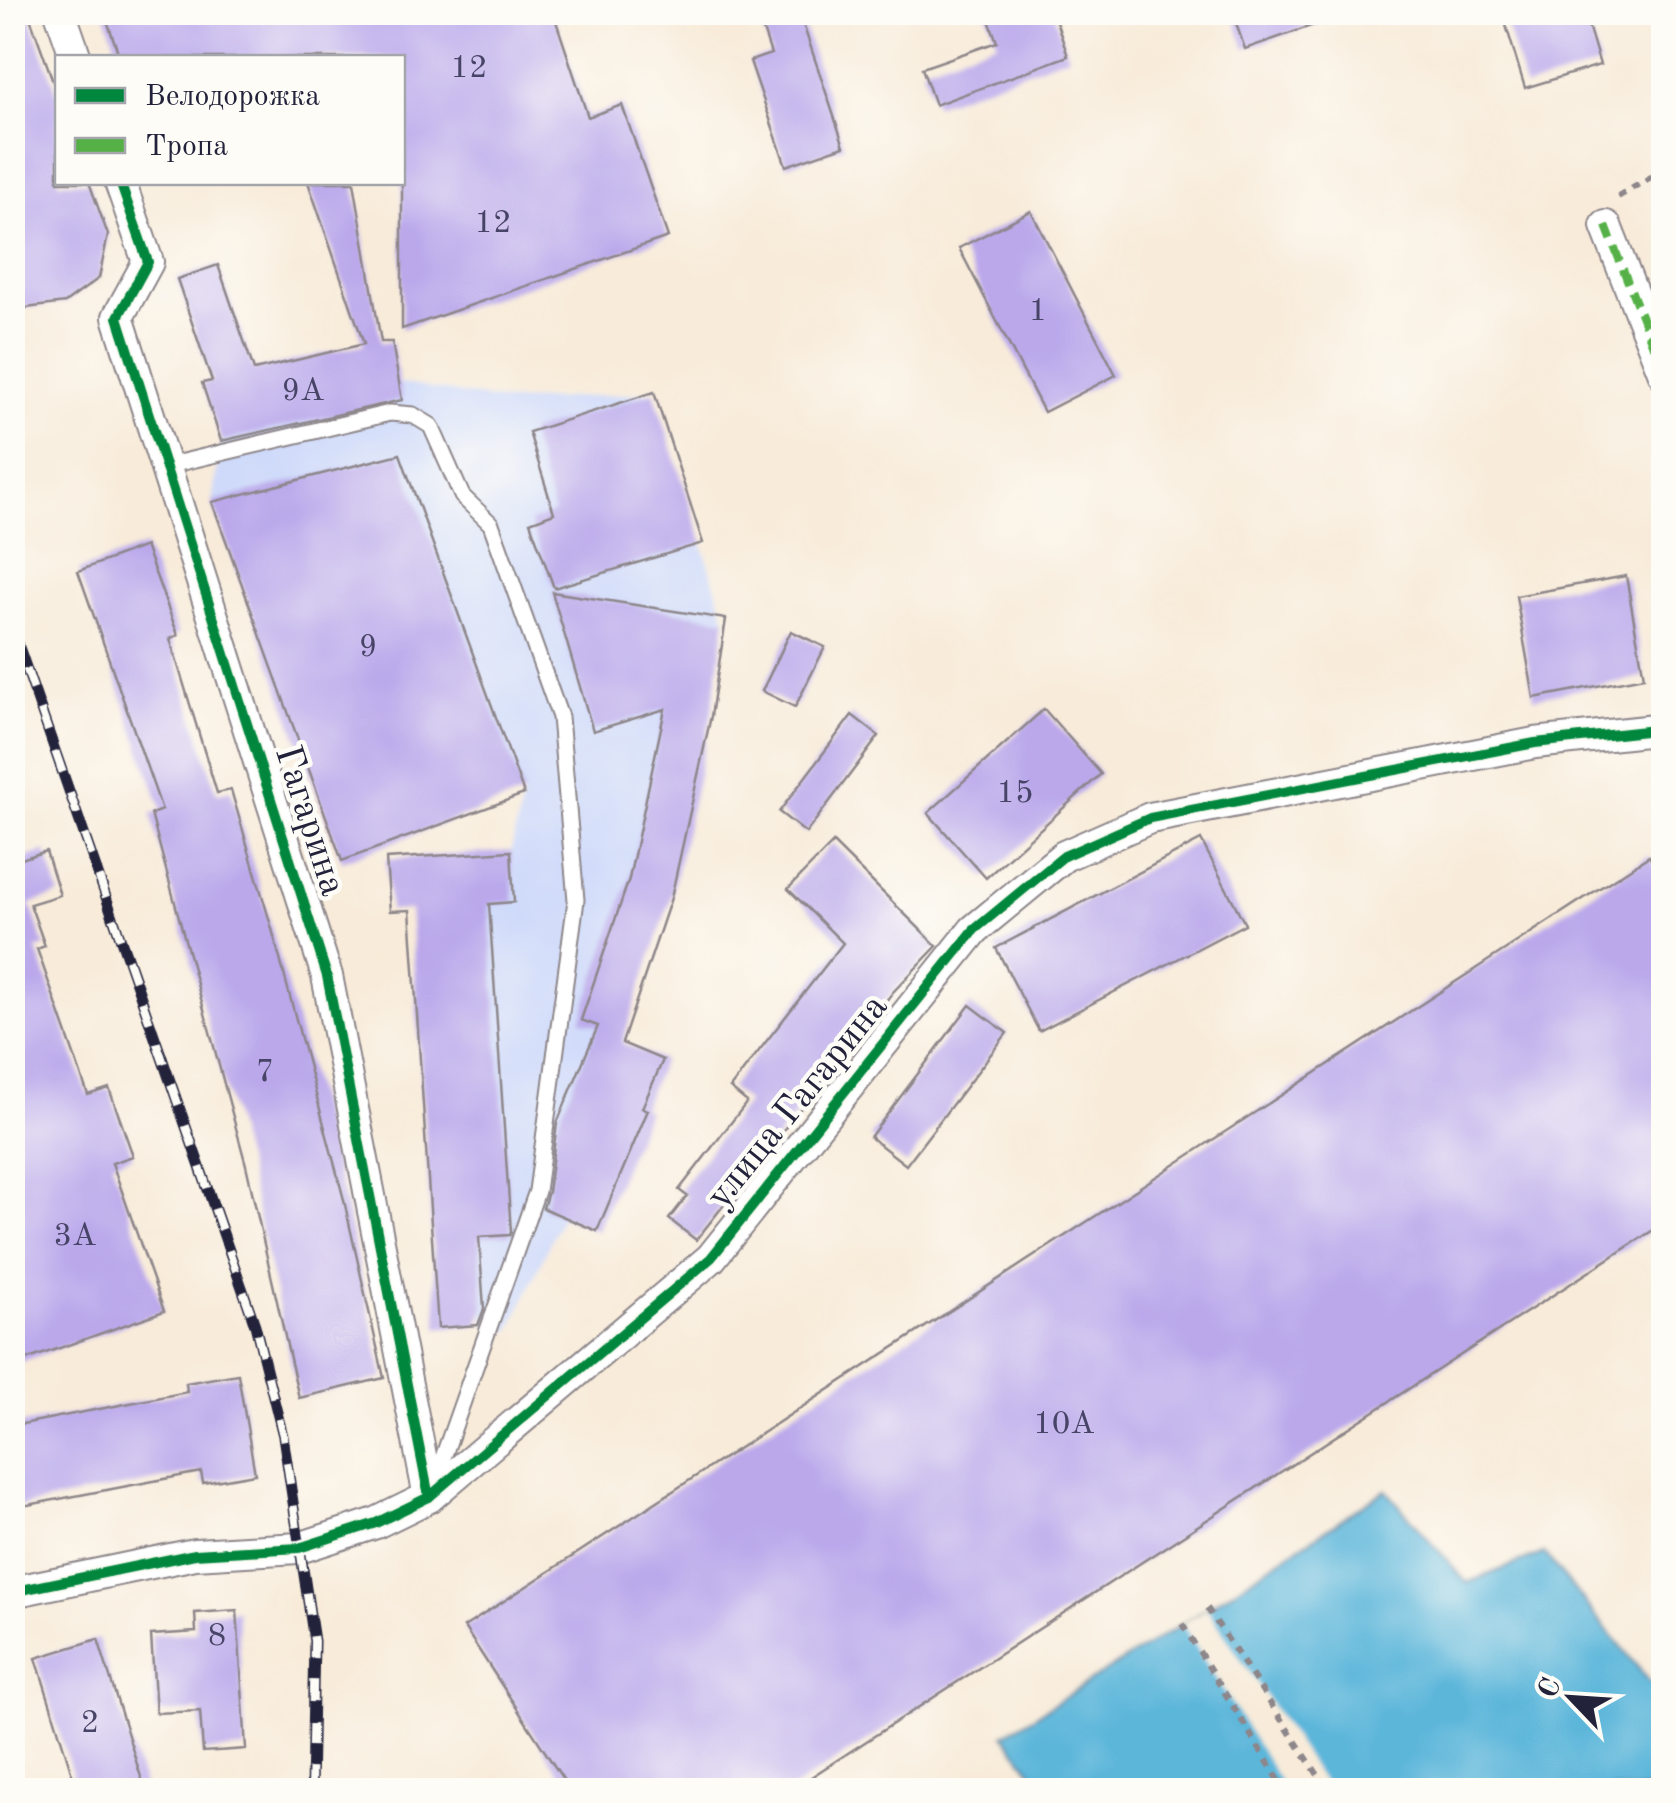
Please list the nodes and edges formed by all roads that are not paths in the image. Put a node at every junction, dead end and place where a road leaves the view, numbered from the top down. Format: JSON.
{"nodes":[{"id":1,"x":60,"y":12,"type":"edge"},
{"id":2,"x":75,"y":55,"type":"edge"},
{"id":3,"x":121,"y":185,"type":"edge"},
{"id":4,"x":1606,"y":226,"type":"road end"},
{"id":5,"x":1664,"y":374,"type":"edge"},
{"id":6,"x":166,"y":466,"type":"junction"},
{"id":7,"x":1664,"y":730,"type":"edge"},
{"id":8,"x":430,"y":1498,"type":"junction"},
{"id":9,"x":12,"y":1592,"type":"edge"}],
"edges":[{"from":1,"to":2,"type":"street"},
{"from":3,"to":6,"type":"street","name":"Гагарина"},
{"from":4,"to":5,"type":"street"},
{"from":6,"to":8,"type":"street","name":"Гагарина"},
{"from":6,"to":8,"type":"lane"},
{"from":7,"to":8,"type":"street","name":"улица Гагарина"},
{"from":8,"to":9,"type":"street","name":"улица Гагарина"}]}
